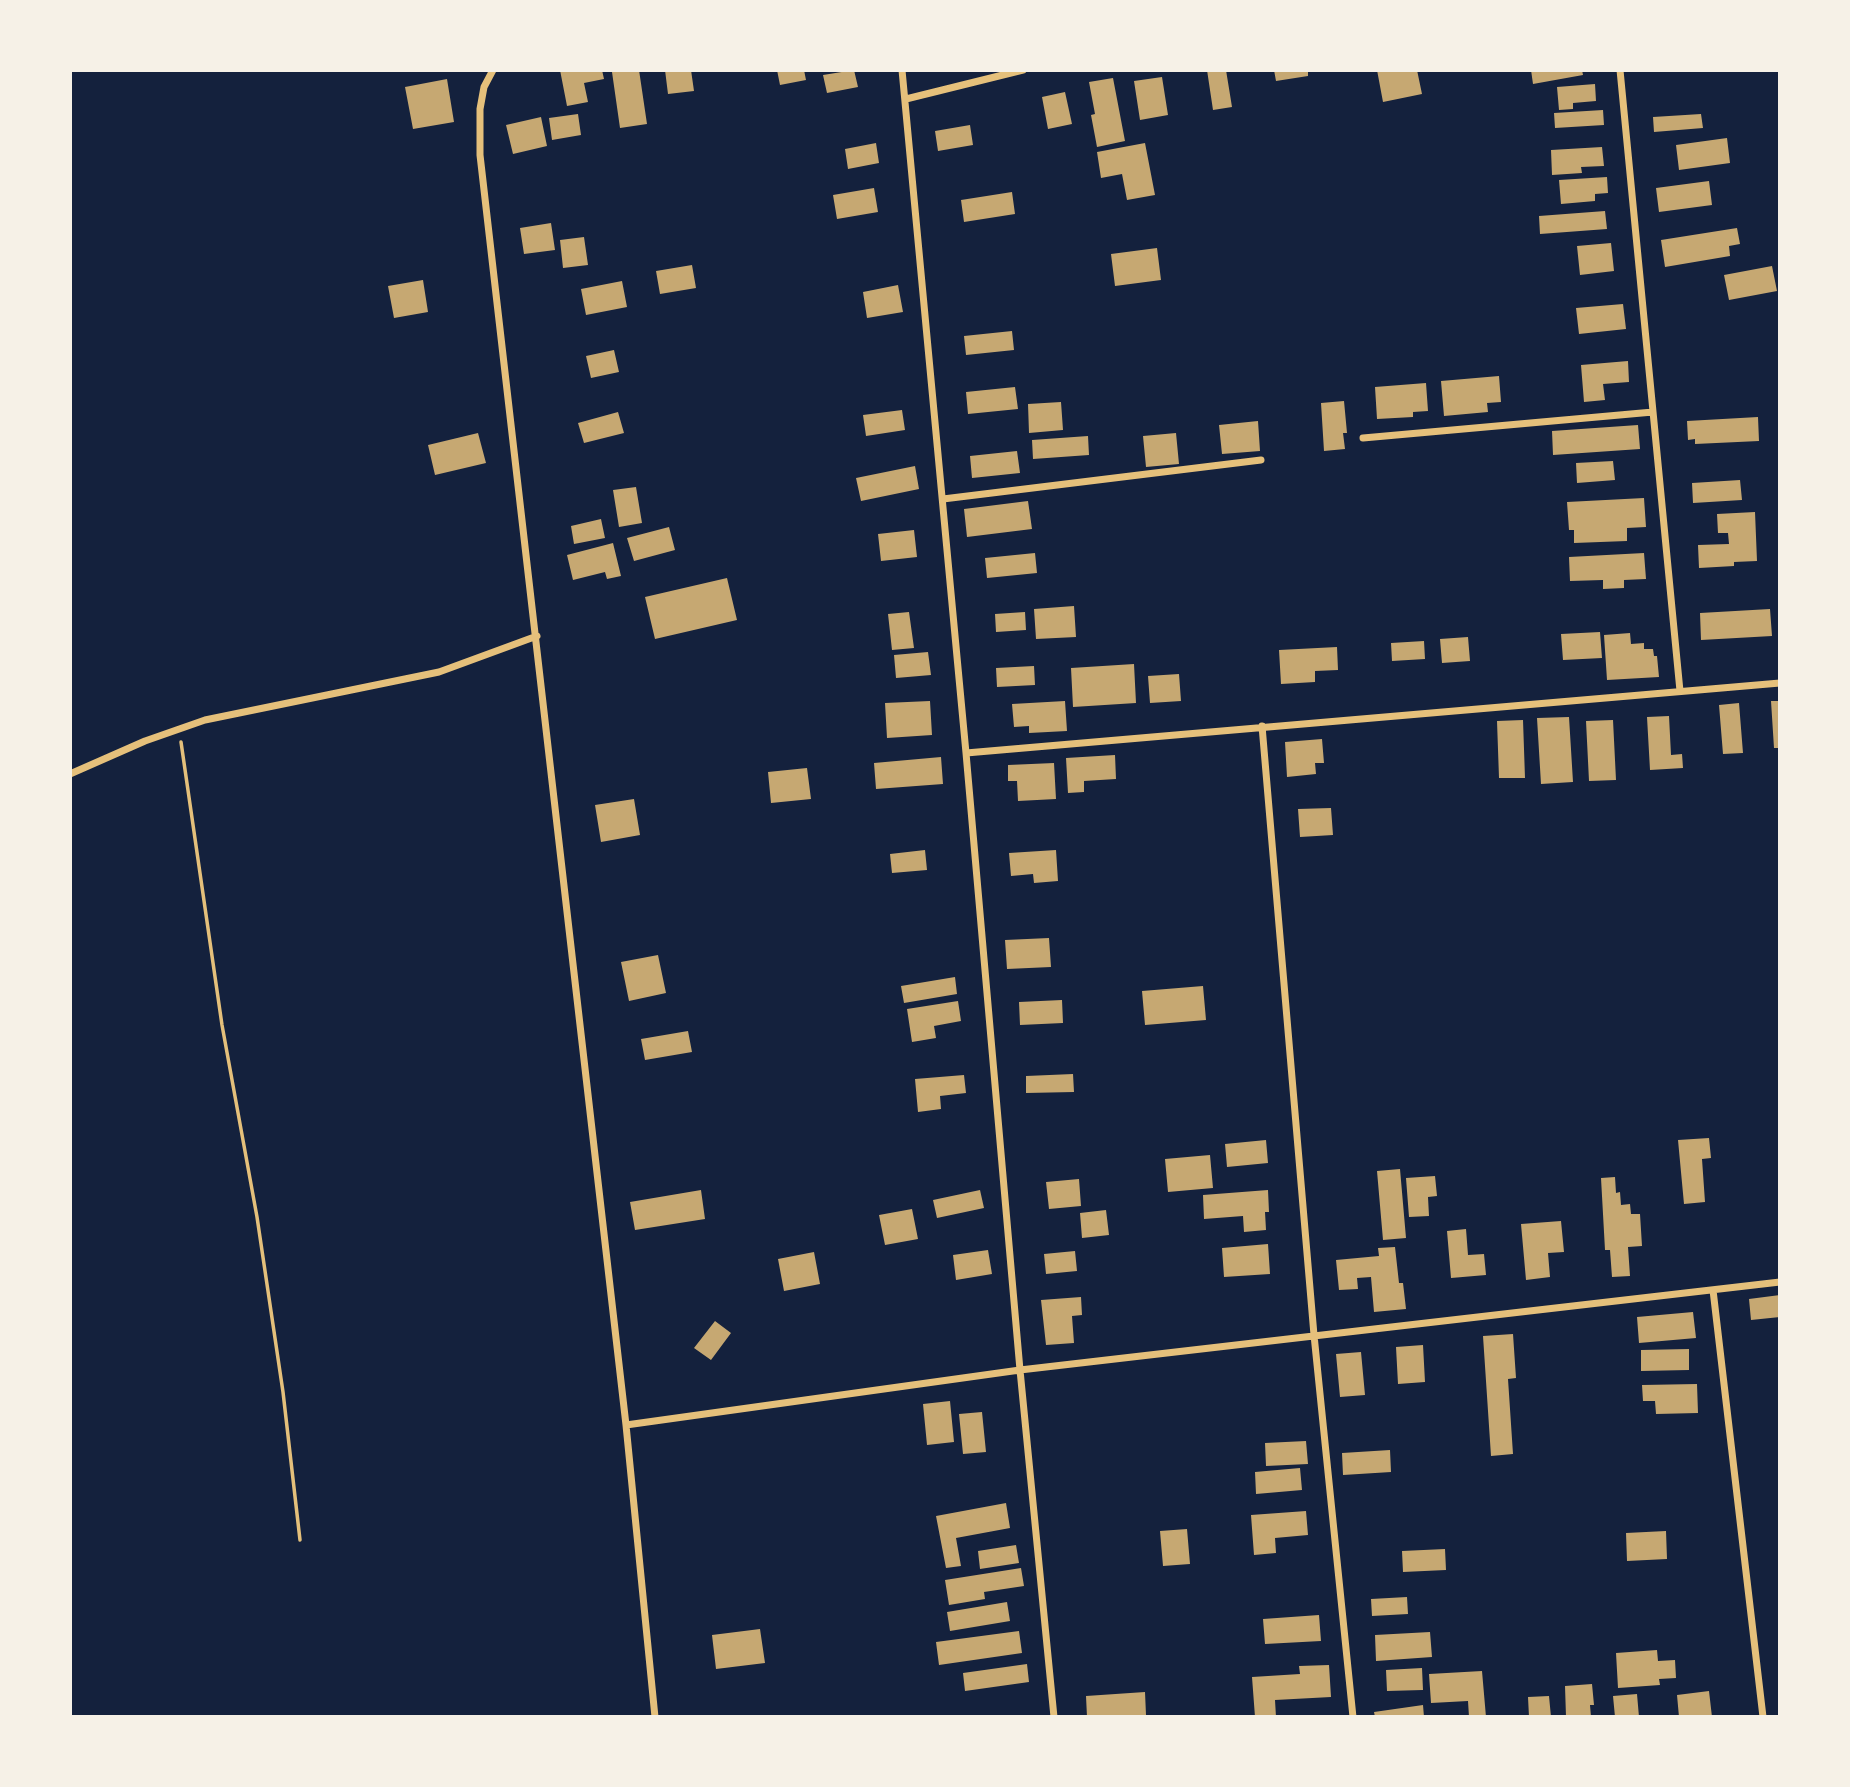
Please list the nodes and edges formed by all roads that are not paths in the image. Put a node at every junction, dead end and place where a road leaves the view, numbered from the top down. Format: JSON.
{"nodes":[{"id":1,"x":493,"y":70,"type":"edge"},
{"id":2,"x":902,"y":70,"type":"edge"},
{"id":3,"x":1023,"y":70,"type":"edge"},
{"id":4,"x":1620,"y":70,"type":"edge"},
{"id":5,"x":906,"y":99,"type":"junction"},
{"id":6,"x":1653,"y":412,"type":"junction"},
{"id":7,"x":1363,"y":439,"type":"dead end"},
{"id":8,"x":1261,"y":460,"type":"dead end"},
{"id":9,"x":943,"y":499,"type":"junction"},
{"id":10,"x":537,"y":636,"type":"junction"},
{"id":11,"x":1780,"y":683,"type":"edge"},
{"id":12,"x":1680,"y":691,"type":"junction"},
{"id":13,"x":1262,"y":726,"type":"junction"},
{"id":14,"x":966,"y":752,"type":"junction"},
{"id":15,"x":70,"y":775,"type":"edge"},
{"id":16,"x":1780,"y":1282,"type":"edge"},
{"id":17,"x":1713,"y":1290,"type":"junction"},
{"id":18,"x":1314,"y":1335,"type":"junction"},
{"id":19,"x":1020,"y":1370,"type":"junction"},
{"id":20,"x":626,"y":1425,"type":"junction"},
{"id":21,"x":655,"y":1717,"type":"edge"},
{"id":22,"x":1054,"y":1717,"type":"edge"},
{"id":23,"x":1353,"y":1717,"type":"edge"},
{"id":24,"x":1763,"y":1717,"type":"edge"}],
"edges":[{"from":1,"to":10,"type":"street"},
{"from":2,"to":5,"type":"street"},
{"from":3,"to":5,"type":"street"},
{"from":4,"to":6,"type":"street"},
{"from":5,"to":9,"type":"street"},
{"from":6,"to":7,"type":"street"},
{"from":6,"to":12,"type":"street"},
{"from":8,"to":9,"type":"street"},
{"from":9,"to":14,"type":"street"},
{"from":10,"to":15,"type":"street"},
{"from":10,"to":20,"type":"street"},
{"from":11,"to":12,"type":"street"},
{"from":12,"to":13,"type":"street"},
{"from":13,"to":14,"type":"street"},
{"from":13,"to":18,"type":"street"},
{"from":14,"to":19,"type":"street"},
{"from":16,"to":17,"type":"street"},
{"from":17,"to":18,"type":"street"},
{"from":17,"to":24,"type":"street"},
{"from":18,"to":19,"type":"street"},
{"from":18,"to":23,"type":"street"},
{"from":19,"to":20,"type":"street"},
{"from":19,"to":22,"type":"street"},
{"from":20,"to":21,"type":"street"}]}
